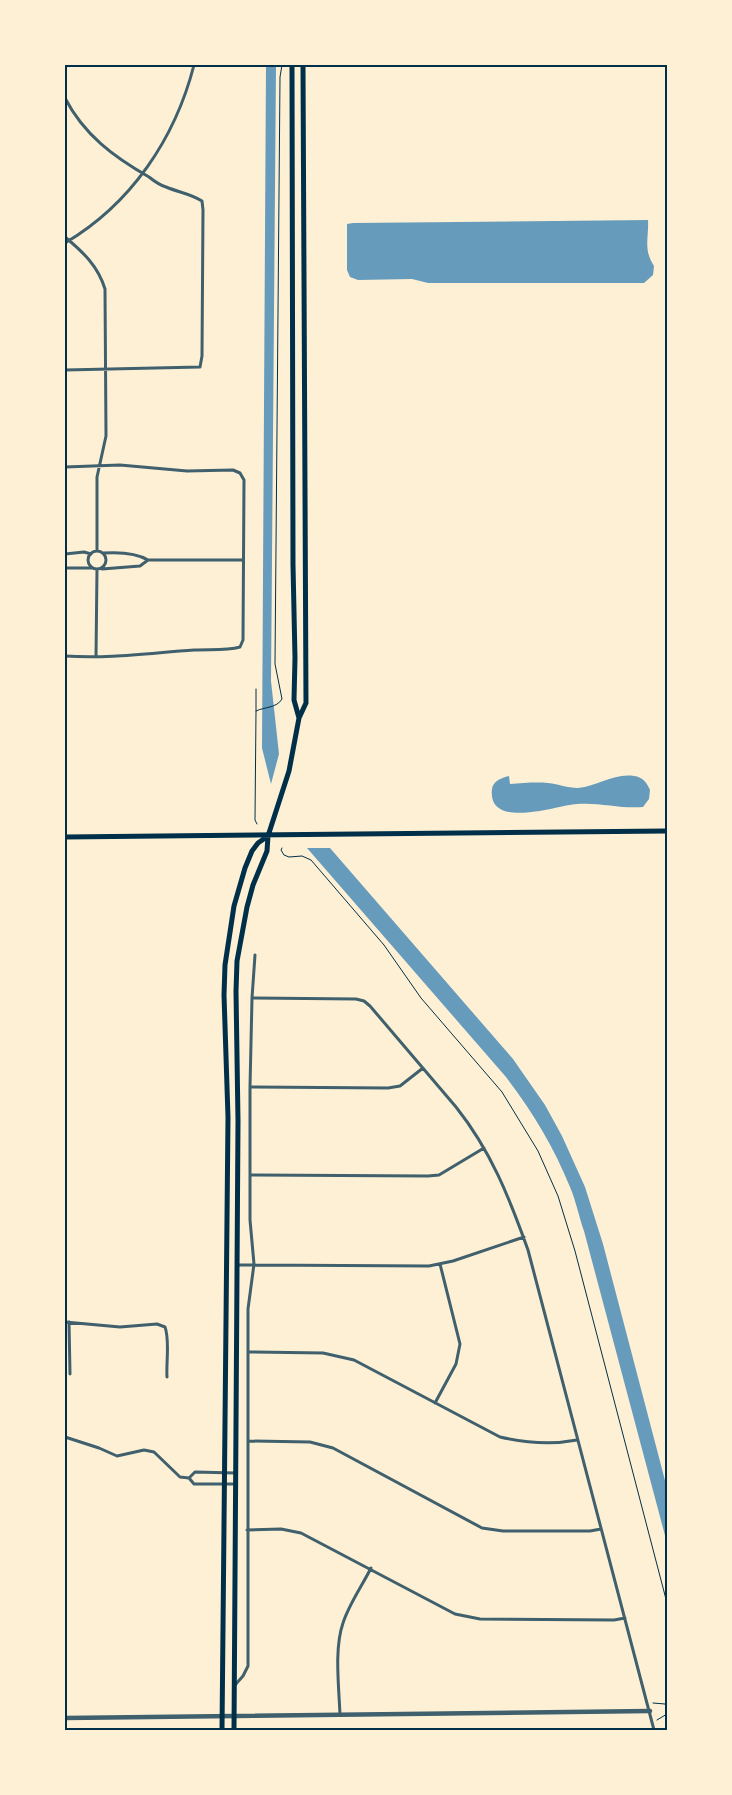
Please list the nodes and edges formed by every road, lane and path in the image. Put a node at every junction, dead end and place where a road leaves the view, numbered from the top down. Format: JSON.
{"nodes":[{"id":1,"x":194,"y":65,"type":"edge"},
{"id":2,"x":282,"y":65,"type":"edge"},
{"id":3,"x":292,"y":65,"type":"edge"},
{"id":4,"x":304,"y":65,"type":"edge"},
{"id":5,"x":65,"y":98,"type":"edge"},
{"id":6,"x":142,"y":174,"type":"junction"},
{"id":7,"x":65,"y":236,"type":"edge"},
{"id":8,"x":69,"y":240,"type":"junction"},
{"id":9,"x":65,"y":243,"type":"edge"},
{"id":10,"x":106,"y":369,"type":"junction"},
{"id":11,"x":65,"y":370,"type":"edge"},
{"id":12,"x":99,"y":465,"type":"junction"},
{"id":13,"x":65,"y":467,"type":"edge"},
{"id":14,"x":97,"y":551,"type":"junction"},
{"id":15,"x":65,"y":554,"type":"edge"},
{"id":16,"x":91,"y":554,"type":"junction"},
{"id":17,"x":103,"y":554,"type":"junction"},
{"id":18,"x":148,"y":560,"type":"junction"},
{"id":19,"x":243,"y":560,"type":"junction"},
{"id":20,"x":65,"y":568,"type":"edge"},
{"id":21,"x":92,"y":568,"type":"junction"},
{"id":22,"x":99,"y":569,"type":"junction"},
{"id":23,"x":65,"y":656,"type":"edge"},
{"id":24,"x":96,"y":657,"type":"junction"},
{"id":25,"x":256,"y":689,"type":"dead end"},
{"id":26,"x":256,"y":712,"type":"junction"},
{"id":27,"x":299,"y":718,"type":"junction"},
{"id":28,"x":257,"y":824,"type":"dead end"},
{"id":29,"x":667,"y":831,"type":"edge"},
{"id":30,"x":268,"y":836,"type":"junction"},
{"id":31,"x":65,"y":837,"type":"edge"},
{"id":32,"x":282,"y":848,"type":"dead end"},
{"id":33,"x":255,"y":955,"type":"dead end"},
{"id":34,"x":224,"y":983,"type":"junction"},
{"id":35,"x":236,"y":984,"type":"junction"},
{"id":36,"x":252,"y":998,"type":"junction"},
{"id":37,"x":423,"y":1068,"type":"junction"},
{"id":38,"x":250,"y":1087,"type":"junction"},
{"id":39,"x":484,"y":1148,"type":"junction"},
{"id":40,"x":250,"y":1175,"type":"junction"},
{"id":41,"x":524,"y":1237,"type":"junction"},
{"id":42,"x":254,"y":1264,"type":"junction"},
{"id":43,"x":440,"y":1264,"type":"junction"},
{"id":44,"x":226,"y":1265,"type":"junction"},
{"id":45,"x":238,"y":1265,"type":"junction"},
{"id":46,"x":67,"y":1322,"type":"edge"},
{"id":47,"x":249,"y":1352,"type":"junction"},
{"id":48,"x":70,"y":1374,"type":"dead end"},
{"id":49,"x":167,"y":1377,"type":"dead end"},
{"id":50,"x":435,"y":1403,"type":"junction"},
{"id":51,"x":65,"y":1437,"type":"edge"},
{"id":52,"x":577,"y":1440,"type":"junction"},
{"id":53,"x":248,"y":1441,"type":"junction"},
{"id":54,"x":224,"y":1473,"type":"junction"},
{"id":55,"x":236,"y":1473,"type":"junction"},
{"id":56,"x":189,"y":1478,"type":"junction"},
{"id":57,"x":224,"y":1484,"type":"junction"},
{"id":58,"x":236,"y":1484,"type":"junction"},
{"id":59,"x":247,"y":1530,"type":"junction"},
{"id":60,"x":602,"y":1530,"type":"junction"},
{"id":61,"x":371,"y":1568,"type":"junction"},
{"id":62,"x":667,"y":1603,"type":"edge"},
{"id":63,"x":625,"y":1618,"type":"junction"},
{"id":64,"x":234,"y":1686,"type":"junction"},
{"id":65,"x":647,"y":1703,"type":"junction"},
{"id":66,"x":667,"y":1707,"type":"edge"},
{"id":67,"x":650,"y":1711,"type":"junction"},
{"id":68,"x":667,"y":1714,"type":"edge"},
{"id":69,"x":340,"y":1715,"type":"junction"},
{"id":70,"x":222,"y":1717,"type":"junction"},
{"id":71,"x":234,"y":1717,"type":"junction"},
{"id":72,"x":65,"y":1718,"type":"edge"},
{"id":73,"x":652,"y":1721,"type":"junction"},
{"id":74,"x":222,"y":1730,"type":"edge"},
{"id":75,"x":234,"y":1730,"type":"edge"},
{"id":76,"x":654,"y":1730,"type":"edge"}],
"edges":[{"from":1,"to":6,"type":"street"},
{"from":2,"to":26,"type":"path"},
{"from":3,"to":27,"type":"main road"},
{"from":4,"to":27,"type":"main road"},
{"from":5,"to":6,"type":"street"},
{"from":6,"to":8,"type":"street"},
{"from":6,"to":10,"type":"street"},
{"from":7,"to":8,"type":"street"},
{"from":8,"to":9,"type":"street"},
{"from":8,"to":10,"type":"street"},
{"from":10,"to":11,"type":"street"},
{"from":10,"to":12,"type":"street"},
{"from":12,"to":13,"type":"street"},
{"from":12,"to":14,"type":"street"},
{"from":12,"to":19,"type":"street"},
{"from":14,"to":16,"type":"street"},
{"from":14,"to":17,"type":"street"},
{"from":15,"to":16,"type":"street"},
{"from":16,"to":21,"type":"street"},
{"from":17,"to":18,"type":"street"},
{"from":17,"to":22,"type":"street"},
{"from":18,"to":19,"type":"street"},
{"from":18,"to":22,"type":"street"},
{"from":19,"to":24,"type":"street"},
{"from":20,"to":21,"type":"street"},
{"from":21,"to":22,"type":"street"},
{"from":22,"to":24,"type":"street"},
{"from":23,"to":24,"type":"street"},
{"from":25,"to":26,"type":"path"},
{"from":26,"to":28,"type":"path"},
{"from":27,"to":30,"type":"main road"},
{"from":29,"to":30,"type":"main road"},
{"from":30,"to":31,"type":"main road"},
{"from":30,"to":34,"type":"main road"},
{"from":30,"to":35,"type":"main road"},
{"from":32,"to":62,"type":"path"},
{"from":33,"to":36,"type":"street"},
{"from":34,"to":35,"type":"main road"},
{"from":34,"to":44,"type":"main road"},
{"from":35,"to":45,"type":"main road"},
{"from":36,"to":37,"type":"street"},
{"from":36,"to":38,"type":"street"},
{"from":37,"to":38,"type":"street"},
{"from":37,"to":39,"type":"street"},
{"from":38,"to":40,"type":"street"},
{"from":39,"to":40,"type":"street"},
{"from":39,"to":41,"type":"street"},
{"from":40,"to":42,"type":"street"},
{"from":41,"to":43,"type":"street"},
{"from":41,"to":52,"type":"street"},
{"from":42,"to":43,"type":"street"},
{"from":42,"to":45,"type":"street"},
{"from":42,"to":47,"type":"street"},
{"from":43,"to":50,"type":"street"},
{"from":44,"to":45,"type":"main road"},
{"from":44,"to":54,"type":"main road"},
{"from":45,"to":55,"type":"main road"},
{"from":46,"to":48,"type":"street"},
{"from":46,"to":49,"type":"street"},
{"from":47,"to":50,"type":"street"},
{"from":47,"to":53,"type":"street"},
{"from":50,"to":52,"type":"street"},
{"from":51,"to":56,"type":"street"},
{"from":52,"to":60,"type":"street"},
{"from":53,"to":59,"type":"street"},
{"from":53,"to":60,"type":"street"},
{"from":54,"to":55,"type":"street"},
{"from":54,"to":56,"type":"street"},
{"from":54,"to":57,"type":"main road"},
{"from":55,"to":58,"type":"main road"},
{"from":56,"to":57,"type":"street"},
{"from":57,"to":58,"type":"street"},
{"from":57,"to":70,"type":"main road"},
{"from":58,"to":64,"type":"main road"},
{"from":59,"to":61,"type":"street"},
{"from":59,"to":64,"type":"street"},
{"from":60,"to":63,"type":"street"},
{"from":61,"to":63,"type":"street"},
{"from":61,"to":69,"type":"street"},
{"from":63,"to":65,"type":"street"},
{"from":64,"to":71,"type":"main road"},
{"from":65,"to":66,"type":"path"},
{"from":65,"to":67,"type":"street"},
{"from":67,"to":69,"type":"street"},
{"from":67,"to":73,"type":"street"},
{"from":68,"to":73,"type":"path"},
{"from":69,"to":71,"type":"street"},
{"from":70,"to":71,"type":"street"},
{"from":70,"to":72,"type":"street"},
{"from":70,"to":74,"type":"main road"},
{"from":71,"to":75,"type":"main road"},
{"from":73,"to":76,"type":"street"}]}
